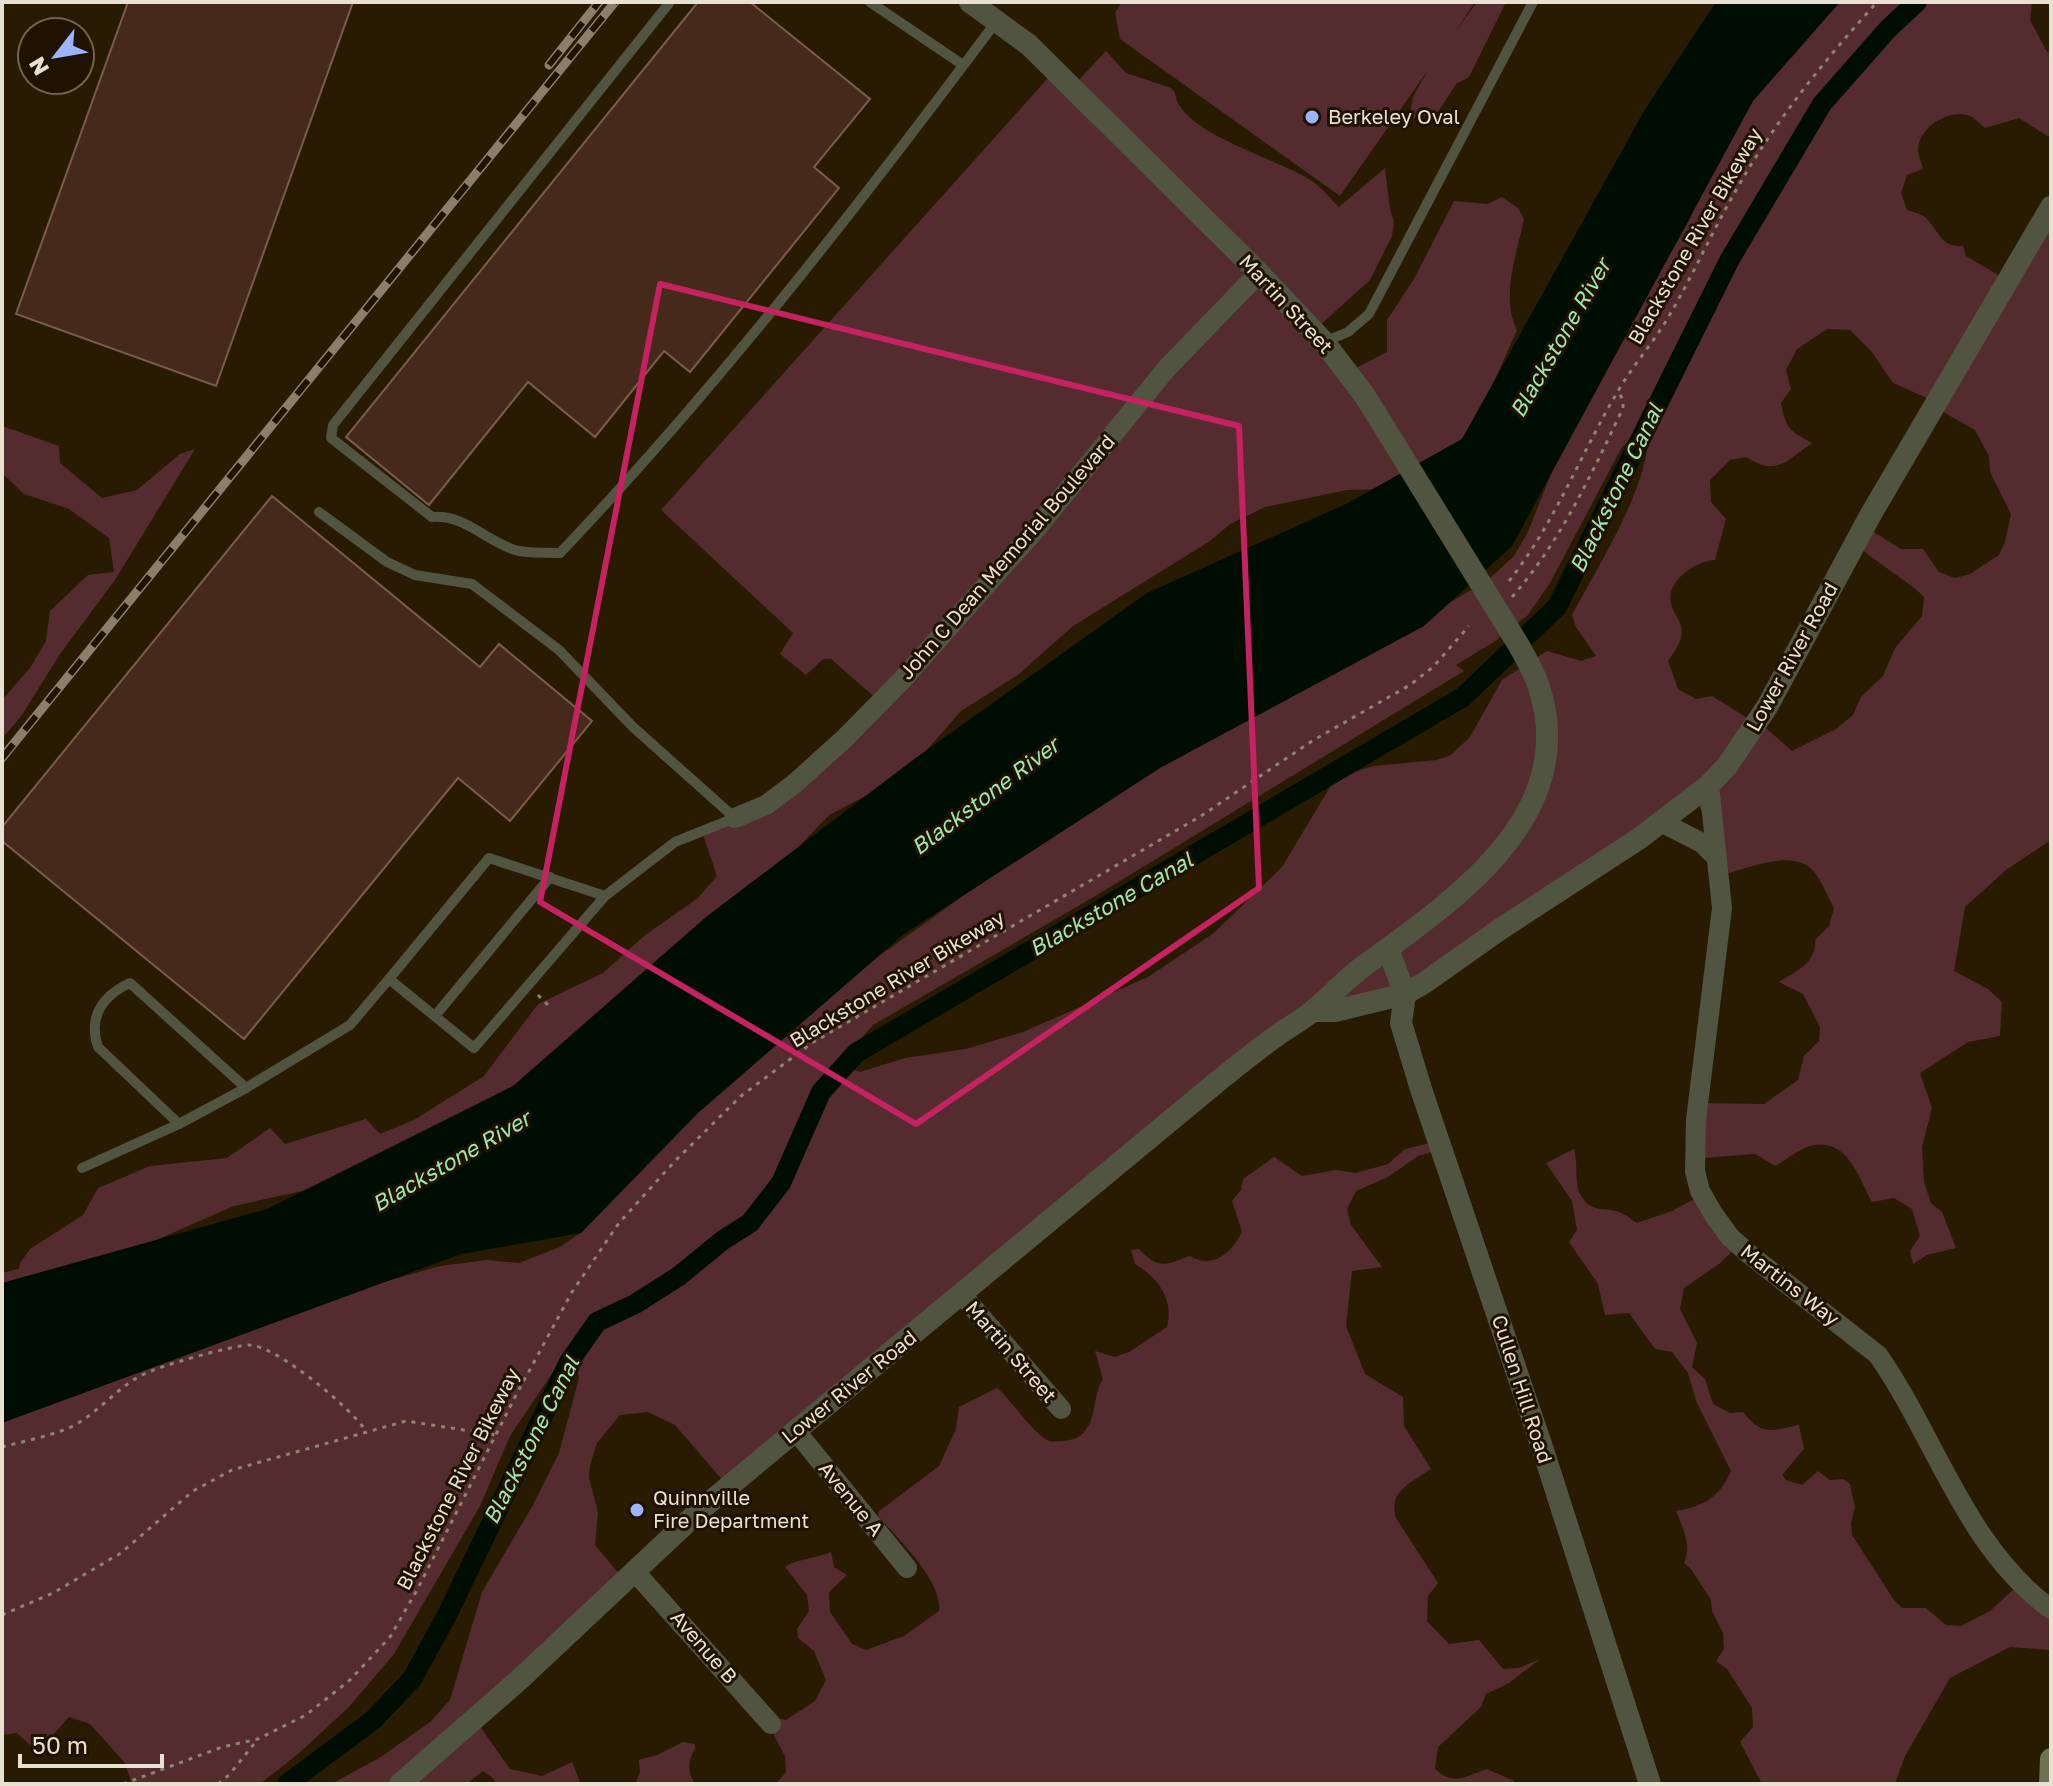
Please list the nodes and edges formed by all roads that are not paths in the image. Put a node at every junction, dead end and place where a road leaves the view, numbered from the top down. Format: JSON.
{"nodes":[{"id":1,"x":670,"y":2,"type":"edge"},
{"id":2,"x":870,"y":2,"type":"edge"},
{"id":3,"x":970,"y":2,"type":"edge"},
{"id":4,"x":1533,"y":2,"type":"edge"},
{"id":5,"x":997,"y":20,"type":"junction"},
{"id":6,"x":963,"y":65,"type":"junction"},
{"id":7,"x":2051,"y":207,"type":"edge"},
{"id":8,"x":1259,"y":273,"type":"junction"},
{"id":9,"x":1324,"y":342,"type":"junction"},
{"id":10,"x":319,"y":512,"type":"dead end"},
{"id":11,"x":1530,"y":665,"type":"joint"},
{"id":12,"x":1709,"y":785,"type":"junction"},
{"id":13,"x":735,"y":818,"type":"junction"},
{"id":14,"x":1661,"y":822,"type":"junction"},
{"id":15,"x":1715,"y":856,"type":"junction"},
{"id":16,"x":550,"y":877,"type":"junction"},
{"id":17,"x":605,"y":896,"type":"junction"},
{"id":18,"x":1388,"y":949,"type":"junction"},
{"id":19,"x":389,"y":979,"type":"junction"},
{"id":20,"x":1405,"y":994,"type":"junction"},
{"id":21,"x":1314,"y":1011,"type":"junction"},
{"id":22,"x":435,"y":1016,"type":"junction"},
{"id":23,"x":246,"y":1088,"type":"junction"},
{"id":24,"x":179,"y":1124,"type":"junction"},
{"id":25,"x":82,"y":1168,"type":"dead end"},
{"id":26,"x":962,"y":1295,"type":"junction"},
{"id":27,"x":1061,"y":1409,"type":"dead end"},
{"id":28,"x":795,"y":1430,"type":"junction"},
{"id":29,"x":907,"y":1568,"type":"dead end"},
{"id":30,"x":635,"y":1572,"type":"junction"},
{"id":31,"x":2051,"y":1609,"type":"edge"},
{"id":32,"x":771,"y":1724,"type":"dead end"},
{"id":33,"x":2051,"y":1759,"type":"edge"},
{"id":34,"x":400,"y":1784,"type":"edge"},
{"id":35,"x":1650,"y":1784,"type":"edge"},
{"id":36,"x":2050,"y":1784,"type":"edge"}],
"edges":[{"from":1,"to":6,"type":"lane"},
{"from":2,"to":6,"type":"lane"},
{"from":3,"to":5,"type":"street","name":"Martin Street"},
{"from":4,"to":9,"type":"lane"},
{"from":5,"to":6,"type":"lane"},
{"from":5,"to":8,"type":"street","name":"Martin Street"},
{"from":7,"to":12,"type":"street","name":"Lower River Road"},
{"from":8,"to":9,"type":"street","name":"Martin Street"},
{"from":8,"to":13,"type":"street","name":"John C Dean Memorial Boulevard"},
{"from":9,"to":11,"type":"street","name":"Martin Street"},
{"from":10,"to":13,"type":"lane"},
{"from":11,"to":18,"type":"street","name":"Lower River Road"},
{"from":12,"to":14,"type":"street","name":"Lower River Road"},
{"from":12,"to":15,"type":"street","name":"Martins Way"},
{"from":13,"to":17,"type":"lane"},
{"from":14,"to":15,"type":"street"},
{"from":14,"to":20,"type":"street","name":"Lower River Road"},
{"from":15,"to":31,"type":"street","name":"Martins Way"},
{"from":16,"to":17,"type":"lane"},
{"from":16,"to":19,"type":"lane"},
{"from":16,"to":22,"type":"lane"},
{"from":17,"to":22,"type":"lane"},
{"from":18,"to":20,"type":"street"},
{"from":18,"to":21,"type":"street","name":"Lower River Road"},
{"from":19,"to":22,"type":"lane"},
{"from":19,"to":23,"type":"lane"},
{"from":20,"to":21,"type":"street","name":"Lower River Road"},
{"from":20,"to":35,"type":"street","name":"Cullen Hill Road"},
{"from":21,"to":26,"type":"street","name":"Lower River Road"},
{"from":23,"to":24,"type":"lane"},
{"from":23,"to":24,"type":"lane"},
{"from":24,"to":25,"type":"lane"},
{"from":26,"to":27,"type":"street","name":"Martin Street"},
{"from":26,"to":28,"type":"street","name":"Lower River Road"},
{"from":28,"to":29,"type":"street","name":"Avenue A"},
{"from":28,"to":30,"type":"street","name":"Lower River Road"},
{"from":30,"to":32,"type":"street","name":"Avenue B"},
{"from":30,"to":34,"type":"street","name":"Lower River Road"},
{"from":33,"to":36,"type":"main road"}]}
